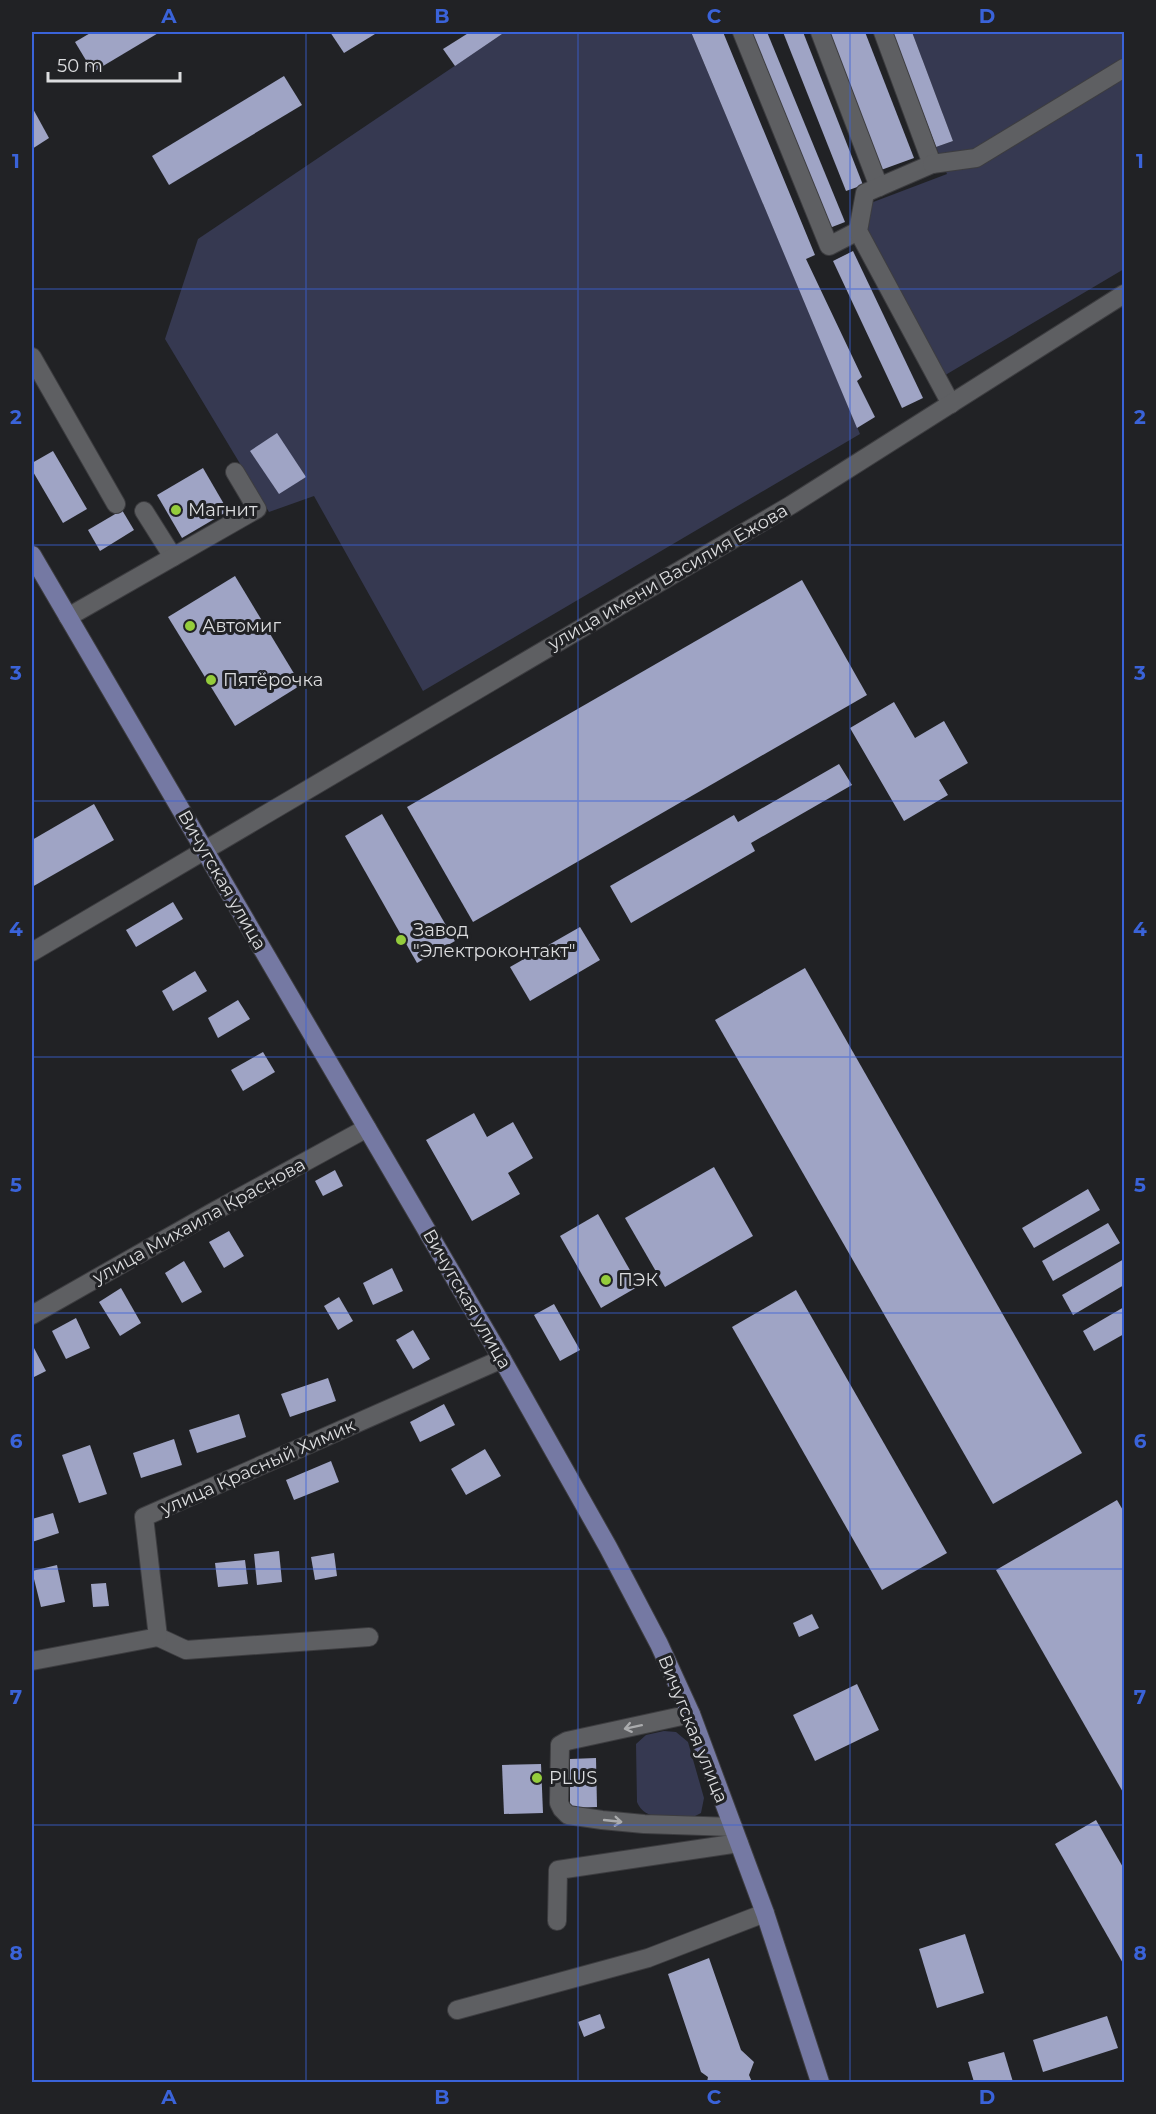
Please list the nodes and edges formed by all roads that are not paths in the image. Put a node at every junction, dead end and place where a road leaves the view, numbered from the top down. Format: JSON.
{"nodes":[{"id":1,"x":742,"y":32,"type":"edge"},
{"id":2,"x":820,"y":32,"type":"edge"},
{"id":3,"x":883,"y":32,"type":"edge"},
{"id":4,"x":1125,"y":68,"type":"edge"},
{"id":5,"x":932,"y":164,"type":"junction"},
{"id":6,"x":879,"y":187,"type":"junction"},
{"id":7,"x":858,"y":231,"type":"junction"},
{"id":8,"x":1125,"y":294,"type":"edge"},
{"id":9,"x":32,"y":357,"type":"edge"},
{"id":10,"x":951,"y":404,"type":"junction"},
{"id":11,"x":235,"y":472,"type":"dead end"},
{"id":12,"x":116,"y":504,"type":"dead end"},
{"id":13,"x":144,"y":511,"type":"dead end"},
{"id":14,"x":32,"y":555,"type":"edge"},
{"id":15,"x":173,"y":557,"type":"junction"},
{"id":16,"x":68,"y":617,"type":"junction"},
{"id":17,"x":204,"y":849,"type":"junction"},
{"id":18,"x":32,"y":952,"type":"edge"},
{"id":19,"x":367,"y":1128,"type":"junction"},
{"id":20,"x":32,"y":1315,"type":"edge"},
{"id":21,"x":502,"y":1359,"type":"junction"},
{"id":22,"x":158,"y":1637,"type":"junction"},
{"id":23,"x":369,"y":1637,"type":"dead end"},
{"id":24,"x":32,"y":1661,"type":"edge"},
{"id":25,"x":691,"y":1714,"type":"junction"},
{"id":26,"x":736,"y":1835,"type":"junction"},
{"id":27,"x":765,"y":1913,"type":"junction"},
{"id":28,"x":557,"y":1922,"type":"dead end"},
{"id":29,"x":457,"y":2010,"type":"dead end"},
{"id":30,"x":820,"y":2082,"type":"edge"}],
"edges":[{"from":1,"to":7,"type":"street"},
{"from":2,"to":6,"type":"street"},
{"from":3,"to":5,"type":"street"},
{"from":4,"to":5,"type":"street"},
{"from":5,"to":6,"type":"street"},
{"from":6,"to":7,"type":"street"},
{"from":7,"to":10,"type":"street"},
{"from":8,"to":10,"type":"street","name":"улица имени Василия Ежова"},
{"from":9,"to":12,"type":"street"},
{"from":10,"to":17,"type":"street","name":"улица имени Василия Ежова"},
{"from":11,"to":15,"type":"street"},
{"from":13,"to":15,"type":"street"},
{"from":14,"to":16,"type":"main road","name":"Вичугская улица"},
{"from":15,"to":16,"type":"street"},
{"from":16,"to":17,"type":"main road","name":"Вичугская улица"},
{"from":17,"to":18,"type":"street","name":"улица имени Василия Ежова"},
{"from":17,"to":19,"type":"main road","name":"Вичугская улица"},
{"from":19,"to":20,"type":"street","name":"улица Михаила Краснова"},
{"from":19,"to":21,"type":"main road","name":"Вичугская улица"},
{"from":21,"to":22,"type":"street","name":"улица Красный Химик"},
{"from":21,"to":25,"type":"main road","name":"Вичугская улица"},
{"from":22,"to":23,"type":"street"},
{"from":22,"to":24,"type":"street"},
{"from":25,"to":26,"type":"main road","name":"Вичугская улица"},
{"from":25,"to":26,"type":"street","one_way":true},
{"from":26,"to":27,"type":"main road","name":"Вичугская улица"},
{"from":26,"to":28,"type":"street"},
{"from":27,"to":29,"type":"street"},
{"from":27,"to":30,"type":"main road","name":"Вичугская улица"}]}
